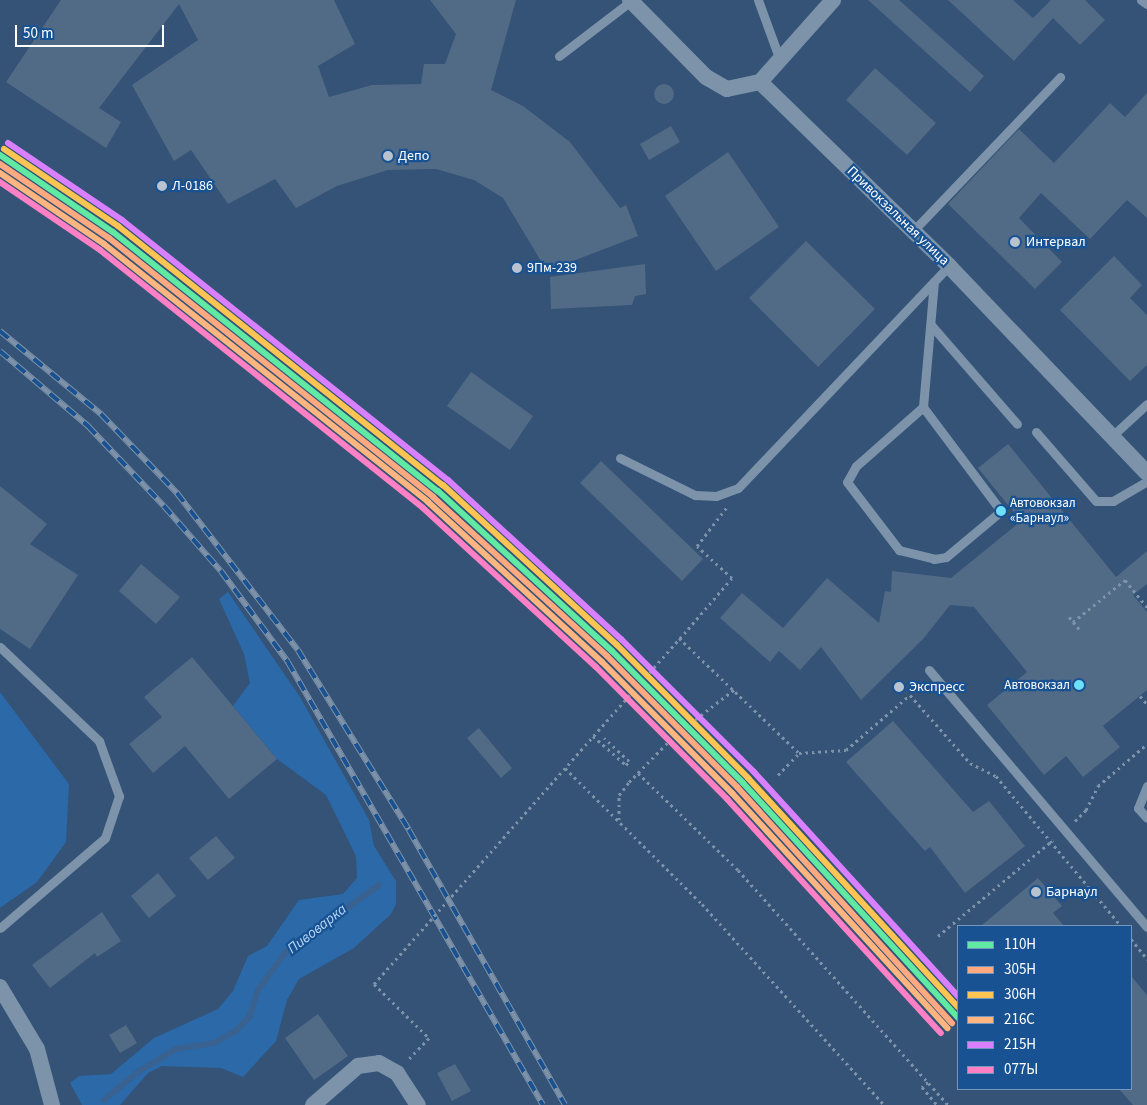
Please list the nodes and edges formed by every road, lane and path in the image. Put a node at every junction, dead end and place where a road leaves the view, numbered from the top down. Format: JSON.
{"nodes":[{"id":1,"x":758,"y":0,"type":"edge"},
{"id":2,"x":834,"y":0,"type":"edge"},
{"id":3,"x":1141,"y":0,"type":"edge"},
{"id":4,"x":630,"y":1,"type":"edge"},
{"id":5,"x":1147,"y":4,"type":"edge"},
{"id":6,"x":558,"y":56,"type":"dead end"},
{"id":7,"x":780,"y":60,"type":"junction"},
{"id":8,"x":1060,"y":77,"type":"dead end"},
{"id":9,"x":760,"y":82,"type":"junction"},
{"id":10,"x":913,"y":231,"type":"junction"},
{"id":11,"x":949,"y":266,"type":"junction"},
{"id":12,"x":934,"y":281,"type":"junction"},
{"id":13,"x":930,"y":325,"type":"junction"},
{"id":14,"x":1147,"y":404,"type":"edge"},
{"id":15,"x":923,"y":407,"type":"junction"},
{"id":16,"x":1017,"y":424,"type":"dead end"},
{"id":17,"x":1036,"y":432,"type":"dead end"},
{"id":18,"x":1111,"y":437,"type":"junction"},
{"id":19,"x":620,"y":458,"type":"dead end"},
{"id":20,"x":1147,"y":473,"type":"edge"},
{"id":21,"x":1147,"y":481,"type":"edge"},
{"id":22,"x":723,"y":513,"type":"dead end"},
{"id":23,"x":1147,"y":607,"type":"edge"},
{"id":24,"x":1069,"y":617,"type":"dead end"},
{"id":25,"x":1073,"y":622,"type":"junction"},
{"id":26,"x":1079,"y":629,"type":"dead end"},
{"id":27,"x":679,"y":638,"type":"junction"},
{"id":28,"x":0,"y":647,"type":"edge"},
{"id":29,"x":928,"y":670,"type":"dead end"},
{"id":30,"x":735,"y":689,"type":"junction"},
{"id":31,"x":1140,"y":696,"type":"dead end"},
{"id":32,"x":1147,"y":704,"type":"edge"},
{"id":33,"x":593,"y":736,"type":"junction"},
{"id":34,"x":604,"y":738,"type":"dead end"},
{"id":35,"x":1147,"y":744,"type":"edge"},
{"id":36,"x":799,"y":753,"type":"junction"},
{"id":37,"x":565,"y":768,"type":"junction"},
{"id":38,"x":638,"y":772,"type":"junction"},
{"id":39,"x":778,"y":775,"type":"dead end"},
{"id":40,"x":1147,"y":786,"type":"edge"},
{"id":41,"x":1147,"y":818,"type":"edge"},
{"id":42,"x":619,"y":821,"type":"junction"},
{"id":43,"x":1067,"y":829,"type":"junction"},
{"id":44,"x":1051,"y":841,"type":"junction"},
{"id":45,"x":1120,"y":925,"type":"edge"},
{"id":46,"x":1147,"y":927,"type":"edge"},
{"id":47,"x":0,"y":928,"type":"edge"},
{"id":48,"x":938,"y":936,"type":"dead end"},
{"id":49,"x":1132,"y":940,"type":"edge"},
{"id":50,"x":1147,"y":959,"type":"edge"},
{"id":51,"x":0,"y":987,"type":"edge"},
{"id":52,"x":414,"y":1052,"type":"dead end"},
{"id":53,"x":928,"y":1082,"type":"junction"},
{"id":54,"x":52,"y":1105,"type":"edge"},
{"id":55,"x":313,"y":1105,"type":"edge"},
{"id":56,"x":418,"y":1105,"type":"edge"},
{"id":57,"x":884,"y":1105,"type":"edge"},
{"id":58,"x":937,"y":1105,"type":"edge"},
{"id":59,"x":948,"y":1105,"type":"edge"}],
"edges":[{"from":1,"to":7,"type":"lane"},
{"from":2,"to":7,"type":"street"},
{"from":3,"to":5,"type":"lane"},
{"from":4,"to":6,"type":"lane"},
{"from":4,"to":9,"type":"street"},
{"from":7,"to":9,"type":"street"},
{"from":8,"to":10,"type":"lane"},
{"from":9,"to":10,"type":"street","name":"Привокзальная улица"},
{"from":10,"to":11,"type":"street","name":"Привокзальная улица"},
{"from":11,"to":12,"type":"lane"},
{"from":11,"to":18,"type":"street","name":"Привокзальная улица"},
{"from":12,"to":13,"type":"lane"},
{"from":12,"to":19,"type":"lane"},
{"from":13,"to":15,"type":"lane"},
{"from":13,"to":16,"type":"lane"},
{"from":14,"to":18,"type":"lane"},
{"from":15,"to":15,"type":"lane"},
{"from":17,"to":21,"type":"lane"},
{"from":18,"to":20,"type":"street","name":"Привокзальная улица"},
{"from":22,"to":27,"type":"path","bridge":true},
{"from":23,"to":25,"type":"path"},
{"from":24,"to":25,"type":"path"},
{"from":25,"to":26,"type":"path"},
{"from":27,"to":30,"type":"path"},
{"from":27,"to":33,"type":"path","bridge":true},
{"from":28,"to":47,"type":"lane"},
{"from":29,"to":43,"type":"lane"},
{"from":30,"to":36,"type":"path"},
{"from":30,"to":38,"type":"path"},
{"from":31,"to":32,"type":"path"},
{"from":33,"to":34,"type":"path"},
{"from":33,"to":37,"type":"path","bridge":true},
{"from":35,"to":43,"type":"path"},
{"from":36,"to":39,"type":"path"},
{"from":36,"to":44,"type":"path"},
{"from":37,"to":42,"type":"path"},
{"from":37,"to":52,"type":"path","bridge":true},
{"from":38,"to":42,"type":"path"},
{"from":38,"to":53,"type":"path"},
{"from":40,"to":41,"type":"lane"},
{"from":42,"to":57,"type":"path"},
{"from":43,"to":44,"type":"path"},
{"from":43,"to":46,"type":"lane"},
{"from":44,"to":45,"type":"path"},
{"from":44,"to":48,"type":"path"},
{"from":49,"to":50,"type":"path"},
{"from":51,"to":54,"type":"street"},
{"from":53,"to":58,"type":"path"},
{"from":53,"to":59,"type":"path"},
{"from":55,"to":56,"type":"street"}]}
